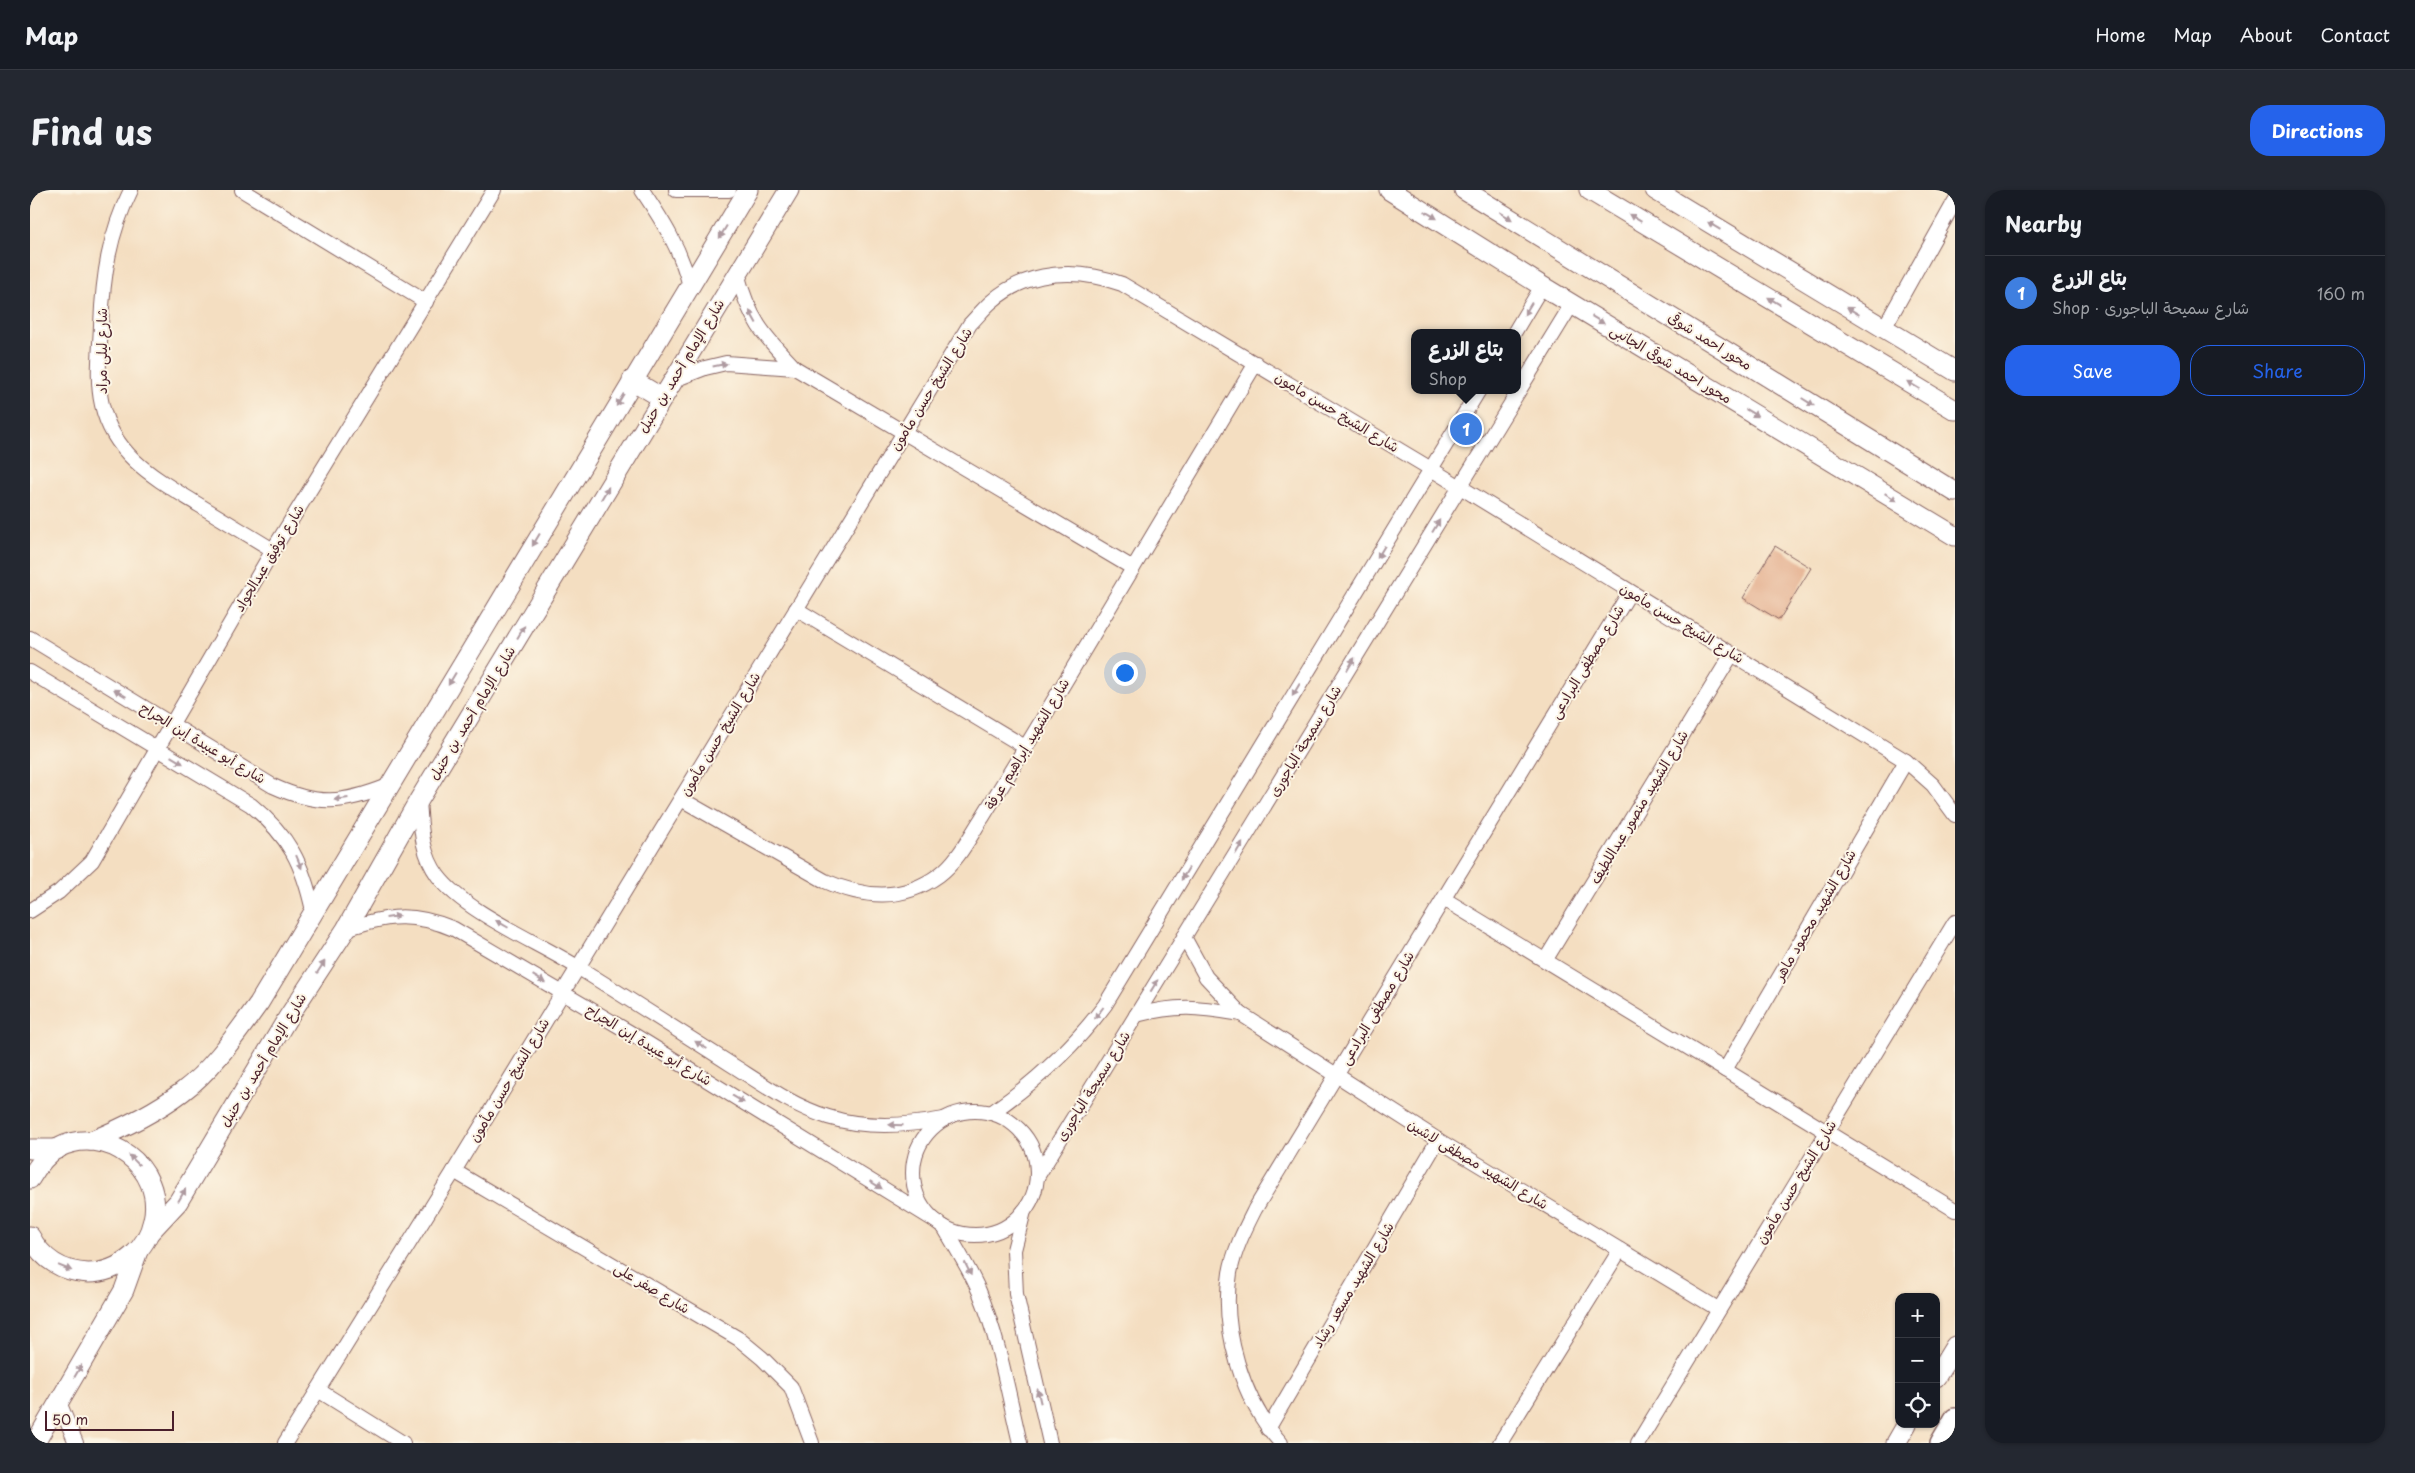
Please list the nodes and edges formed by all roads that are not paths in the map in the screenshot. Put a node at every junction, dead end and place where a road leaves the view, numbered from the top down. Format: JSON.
{"nodes":[{"id":1,"x":131,"y":190,"type":"edge"},
{"id":2,"x":242,"y":190,"type":"edge"},
{"id":3,"x":494,"y":190,"type":"edge"},
{"id":4,"x":642,"y":190,"type":"edge"},
{"id":5,"x":676,"y":190,"type":"edge"},
{"id":6,"x":729,"y":190,"type":"edge"},
{"id":7,"x":748,"y":190,"type":"edge"},
{"id":8,"x":789,"y":190,"type":"edge"},
{"id":9,"x":1389,"y":190,"type":"edge"},
{"id":10,"x":1464,"y":190,"type":"edge"},
{"id":11,"x":1589,"y":190,"type":"edge"},
{"id":12,"x":1655,"y":190,"type":"edge"},
{"id":13,"x":1955,"y":201,"type":"edge"},
{"id":14,"x":737,"y":273,"type":"junction"},
{"id":15,"x":690,"y":286,"type":"junction"},
{"id":16,"x":1542,"y":286,"type":"junction"},
{"id":17,"x":426,"y":302,"type":"junction"},
{"id":18,"x":1572,"y":304,"type":"junction"},
{"id":19,"x":1516,"y":329,"type":"edge"},
{"id":20,"x":1883,"y":330,"type":"junction"},
{"id":21,"x":1256,"y":363,"type":"junction"},
{"id":22,"x":795,"y":368,"type":"junction"},
{"id":23,"x":1955,"y":371,"type":"edge"},
{"id":24,"x":632,"y":380,"type":"junction"},
{"id":25,"x":674,"y":380,"type":"junction"},
{"id":26,"x":1521,"y":387,"type":"edge"},
{"id":27,"x":1477,"y":394,"type":"edge"},
{"id":28,"x":1517,"y":394,"type":"edge"},
{"id":29,"x":662,"y":398,"type":"junction"},
{"id":30,"x":1955,"y":410,"type":"edge"},
{"id":31,"x":904,"y":432,"type":"junction"},
{"id":32,"x":1431,"y":469,"type":"junction"},
{"id":33,"x":1460,"y":486,"type":"junction"},
{"id":34,"x":1955,"y":492,"type":"edge"},
{"id":35,"x":1955,"y":536,"type":"edge"},
{"id":36,"x":273,"y":550,"type":"junction"},
{"id":37,"x":1133,"y":568,"type":"junction"},
{"id":38,"x":1630,"y":592,"type":"junction"},
{"id":39,"x":796,"y":609,"type":"junction"},
{"id":40,"x":30,"y":638,"type":"edge"},
{"id":41,"x":1732,"y":654,"type":"junction"},
{"id":42,"x":30,"y":672,"type":"edge"},
{"id":43,"x":172,"y":724,"type":"junction"},
{"id":44,"x":1025,"y":747,"type":"junction"},
{"id":45,"x":158,"y":748,"type":"junction"},
{"id":46,"x":1906,"y":761,"type":"junction"},
{"id":47,"x":388,"y":786,"type":"junction"},
{"id":48,"x":681,"y":799,"type":"junction"},
{"id":49,"x":420,"y":800,"type":"junction"},
{"id":50,"x":1955,"y":815,"type":"edge"},
{"id":51,"x":1444,"y":899,"type":"junction"},
{"id":52,"x":30,"y":911,"type":"edge"},
{"id":53,"x":313,"y":911,"type":"junction"},
{"id":54,"x":1955,"y":922,"type":"edge"},
{"id":55,"x":346,"y":929,"type":"junction"},
{"id":56,"x":1184,"y":938,"type":"junction"},
{"id":57,"x":1546,"y":960,"type":"junction"},
{"id":58,"x":577,"y":967,"type":"junction"},
{"id":59,"x":562,"y":992,"type":"junction"},
{"id":60,"x":259,"y":1003,"type":"junction"},
{"id":61,"x":1241,"y":1014,"type":"junction"},
{"id":62,"x":1136,"y":1015,"type":"junction"},
{"id":63,"x":288,"y":1019,"type":"junction"},
{"id":64,"x":1725,"y":1070,"type":"junction"},
{"id":65,"x":1336,"y":1076,"type":"junction"},
{"id":66,"x":991,"y":1113,"type":"junction"},
{"id":67,"x":944,"y":1119,"type":"junction"},
{"id":68,"x":1827,"y":1132,"type":"junction"},
{"id":69,"x":1438,"y":1140,"type":"junction"},
{"id":70,"x":91,"y":1141,"type":"junction"},
{"id":71,"x":30,"y":1148,"type":"edge"},
{"id":72,"x":58,"y":1148,"type":"junction"},
{"id":73,"x":454,"y":1171,"type":"junction"},
{"id":74,"x":1037,"y":1177,"type":"junction"},
{"id":75,"x":30,"y":1179,"type":"edge"},
{"id":76,"x":1955,"y":1210,"type":"edge"},
{"id":77,"x":1024,"y":1211,"type":"junction"},
{"id":78,"x":941,"y":1225,"type":"junction"},
{"id":79,"x":150,"y":1232,"type":"junction"},
{"id":80,"x":30,"y":1236,"type":"edge"},
{"id":81,"x":1620,"y":1250,"type":"junction"},
{"id":82,"x":138,"y":1251,"type":"junction"},
{"id":83,"x":1718,"y":1309,"type":"junction"},
{"id":84,"x":1955,"y":1346,"type":"edge"},
{"id":85,"x":1940,"y":1370,"type":"edge"},
{"id":86,"x":318,"y":1390,"type":"junction"},
{"id":87,"x":59,"y":1402,"type":"junction"},
{"id":88,"x":1955,"y":1419,"type":"edge"},
{"id":89,"x":1905,"y":1428,"type":"edge"},
{"id":90,"x":1268,"y":1429,"type":"junction"},
{"id":91,"x":35,"y":1443,"type":"edge"},
{"id":92,"x":76,"y":1443,"type":"edge"},
{"id":93,"x":285,"y":1443,"type":"edge"},
{"id":94,"x":403,"y":1443,"type":"edge"},
{"id":95,"x":812,"y":1443,"type":"edge"},
{"id":96,"x":1020,"y":1443,"type":"edge"},
{"id":97,"x":1050,"y":1443,"type":"edge"},
{"id":98,"x":1281,"y":1443,"type":"edge"},
{"id":99,"x":1500,"y":1443,"type":"edge"},
{"id":100,"x":1638,"y":1443,"type":"edge"},
{"id":101,"x":1896,"y":1443,"type":"edge"},
{"id":102,"x":1941,"y":1443,"type":"edge"}],
"edges":[{"from":1,"to":36,"type":"street","name":"شارع ليلى مراد"},
{"from":2,"to":17,"type":"street"},
{"from":3,"to":17,"type":"street","name":"شارع توفيق عبدالجواد"},
{"from":4,"to":15,"type":"street"},
{"from":5,"to":6,"type":"street"},
{"from":7,"to":15,"type":"street","one_way":true},
{"from":8,"to":14,"type":"street","name":"شارع الإمام أحمد بن حنبل"},
{"from":9,"to":16,"type":"street","name":"محور احمد شوقى الجانبى","one_way":true},
{"from":10,"to":34,"type":"street","name":"محور احمد شوقى","one_way":true},
{"from":30,"to":11,"type":"street","one_way":true},
{"from":20,"to":12,"type":"street","one_way":true},
{"from":13,"to":20,"type":"street"},
{"from":22,"to":14,"type":"street","one_way":true},
{"from":14,"to":25,"type":"street","name":"شارع الإمام أحمد بن حنبل"},
{"from":15,"to":24,"type":"street"},
{"from":16,"to":18,"type":"street","name":"محور احمد شوقى الجانبى"},
{"from":16,"to":19,"type":"street","one_way":true},
{"from":17,"to":36,"type":"street","name":"شارع توفيق عبدالجواد"},
{"from":18,"to":26,"type":"street","name":"شارع سميحة الباجورى"},
{"from":18,"to":35,"type":"street","name":"محور احمد شوقى الجانبى","one_way":true},
{"from":20,"to":23,"type":"street"},
{"from":21,"to":31,"type":"street","name":"شارع الشيخ حسن مأمون"},
{"from":21,"to":32,"type":"street","name":"شارع الشيخ حسن مأمون"},
{"from":21,"to":37,"type":"street","name":"شارع الشهيد إبراهيم عرفة"},
{"from":25,"to":22,"type":"street","one_way":true},
{"from":22,"to":31,"type":"street"},
{"from":24,"to":29,"type":"street"},
{"from":24,"to":47,"type":"street","one_way":true},
{"from":25,"to":29,"type":"street","name":"شارع الإمام أحمد بن حنبل"},
{"from":27,"to":32,"type":"street"},
{"from":28,"to":33,"type":"street","name":"شارع سميحة الباجورى"},
{"from":49,"to":29,"type":"street","name":"شارع الإمام أحمد بن حنبل","one_way":true},
{"from":31,"to":37,"type":"street"},
{"from":31,"to":39,"type":"street","name":"شارع الشيخ حسن مأمون"},
{"from":32,"to":33,"type":"street","name":"شارع الشيخ حسن مأمون"},
{"from":32,"to":66,"type":"street","one_way":true},
{"from":33,"to":38,"type":"street","name":"شارع الشيخ حسن مأمون"},
{"from":56,"to":33,"type":"street","name":"شارع سميحة الباجورى","one_way":true},
{"from":36,"to":43,"type":"street","name":"شارع توفيق عبدالجواد"},
{"from":37,"to":44,"type":"street","name":"شارع الشهيد إبراهيم عرفة"},
{"from":38,"to":41,"type":"street","name":"شارع الشيخ حسن مأمون"},
{"from":38,"to":51,"type":"street","name":"شارع مصطفى البرادعى"},
{"from":39,"to":44,"type":"street"},
{"from":39,"to":48,"type":"street","name":"شارع الشيخ حسن مأمون"},
{"from":43,"to":40,"type":"street","name":"شارع أبو عبيدة إبن الجراح","one_way":true},
{"from":41,"to":46,"type":"street","name":"شارع الشيخ حسن مأمون"},
{"from":41,"to":57,"type":"street","name":"شارع الشهيد منصور عبداللطيف"},
{"from":42,"to":45,"type":"street","name":"شارع أبو عبيدة إبن الجراح"},
{"from":43,"to":45,"type":"street","name":"شارع توفيق عبدالجواد"},
{"from":47,"to":43,"type":"street","name":"شارع أبو عبيدة إبن الجراح","one_way":true},
{"from":44,"to":48,"type":"street","name":"شارع الشهيد إبراهيم عرفة"},
{"from":45,"to":52,"type":"street","name":"شارع توفيق عبدالجواد"},
{"from":45,"to":53,"type":"street","name":"شارع أبو عبيدة إبن الجراح","one_way":true},
{"from":46,"to":50,"type":"street","name":"شارع الشيخ حسن مأمون"},
{"from":46,"to":64,"type":"street","name":"شارع الشهيد محمود ماهر"},
{"from":47,"to":53,"type":"street"},
{"from":48,"to":58,"type":"street","name":"شارع الشيخ حسن مأمون"},
{"from":49,"to":55,"type":"street","name":"شارع الإمام أحمد بن حنبل"},
{"from":58,"to":49,"type":"street","name":"شارع أبو عبيدة إبن الجراح","one_way":true},
{"from":51,"to":57,"type":"street"},
{"from":51,"to":65,"type":"street","name":"شارع مصطفى البرادعى"},
{"from":53,"to":60,"type":"street"},
{"from":54,"to":68,"type":"street","name":"شارع الشيخ حسن مأمون"},
{"from":55,"to":59,"type":"street","name":"شارع أبو عبيدة إبن الجراح","one_way":true},
{"from":63,"to":55,"type":"street","name":"شارع الإمام أحمد بن حنبل","one_way":true},
{"from":56,"to":61,"type":"street","name":"شارع الشهيد مصطفى لاشين"},
{"from":62,"to":56,"type":"street","name":"شارع سميحة الباجورى","one_way":true},
{"from":57,"to":64,"type":"street"},
{"from":58,"to":59,"type":"street","name":"شارع الشيخ حسن مأمون"},
{"from":67,"to":58,"type":"street","name":"شارع أبو عبيدة إبن الجراح","one_way":true},
{"from":59,"to":73,"type":"street","name":"شارع الشيخ حسن مأمون"},
{"from":59,"to":78,"type":"street","name":"شارع أبو عبيدة إبن الجراح","one_way":true},
{"from":60,"to":63,"type":"street"},
{"from":60,"to":70,"type":"street"},
{"from":61,"to":62,"type":"street","name":"شارع الشهيد مصطفى لاشين"},
{"from":61,"to":65,"type":"street","name":"شارع الشهيد مصطفى لاشين"},
{"from":62,"to":74,"type":"street","name":"شارع سميحة الباجورى"},
{"from":79,"to":63,"type":"street","name":"شارع الإمام أحمد بن حنبل","one_way":true},
{"from":64,"to":68,"type":"street"},
{"from":65,"to":69,"type":"street","name":"شارع الشهيد مصطفى لاشين"},
{"from":65,"to":90,"type":"street","name":"شارع مصطفى البرادعى"},
{"from":66,"to":67,"type":"street"},
{"from":66,"to":74,"type":"street"},
{"from":67,"to":78,"type":"street"},
{"from":68,"to":76,"type":"street"},
{"from":68,"to":83,"type":"street","name":"شارع الشيخ حسن مأمون"},
{"from":69,"to":81,"type":"street","name":"شارع الشهيد مصطفى لاشين"},
{"from":69,"to":90,"type":"street","name":"شارع الشهيد مسعد رشاد"},
{"from":70,"to":72,"type":"street"},
{"from":79,"to":70,"type":"street","one_way":true},
{"from":71,"to":72,"type":"street"},
{"from":72,"to":75,"type":"street"},
{"from":73,"to":86,"type":"street","name":"شارع الشيخ حسن مأمون"},
{"from":73,"to":95,"type":"street","name":"شارع صفر على"},
{"from":74,"to":77,"type":"street"},
{"from":77,"to":78,"type":"street"},
{"from":97,"to":77,"type":"street","one_way":true},
{"from":78,"to":96,"type":"street","name":"شارع أبو عبيدة إبن الجراح","one_way":true},
{"from":79,"to":82,"type":"street"},
{"from":80,"to":82,"type":"street","one_way":true},
{"from":81,"to":83,"type":"street","name":"شارع الشهيد مصطفى لاشين"},
{"from":81,"to":99,"type":"street"},
{"from":87,"to":82,"type":"street","one_way":true},
{"from":83,"to":100,"type":"street","name":"شارع الشيخ حسن مأمون"},
{"from":84,"to":85,"type":"street"},
{"from":86,"to":93,"type":"street","name":"شارع الشيخ حسن مأمون"},
{"from":86,"to":94,"type":"street"},
{"from":87,"to":91,"type":"street"},
{"from":87,"to":92,"type":"street"},
{"from":88,"to":102,"type":"main road"},
{"from":89,"to":101,"type":"street"},
{"from":90,"to":98,"type":"street","name":"شارع مصطفى البرادعى"}]}
